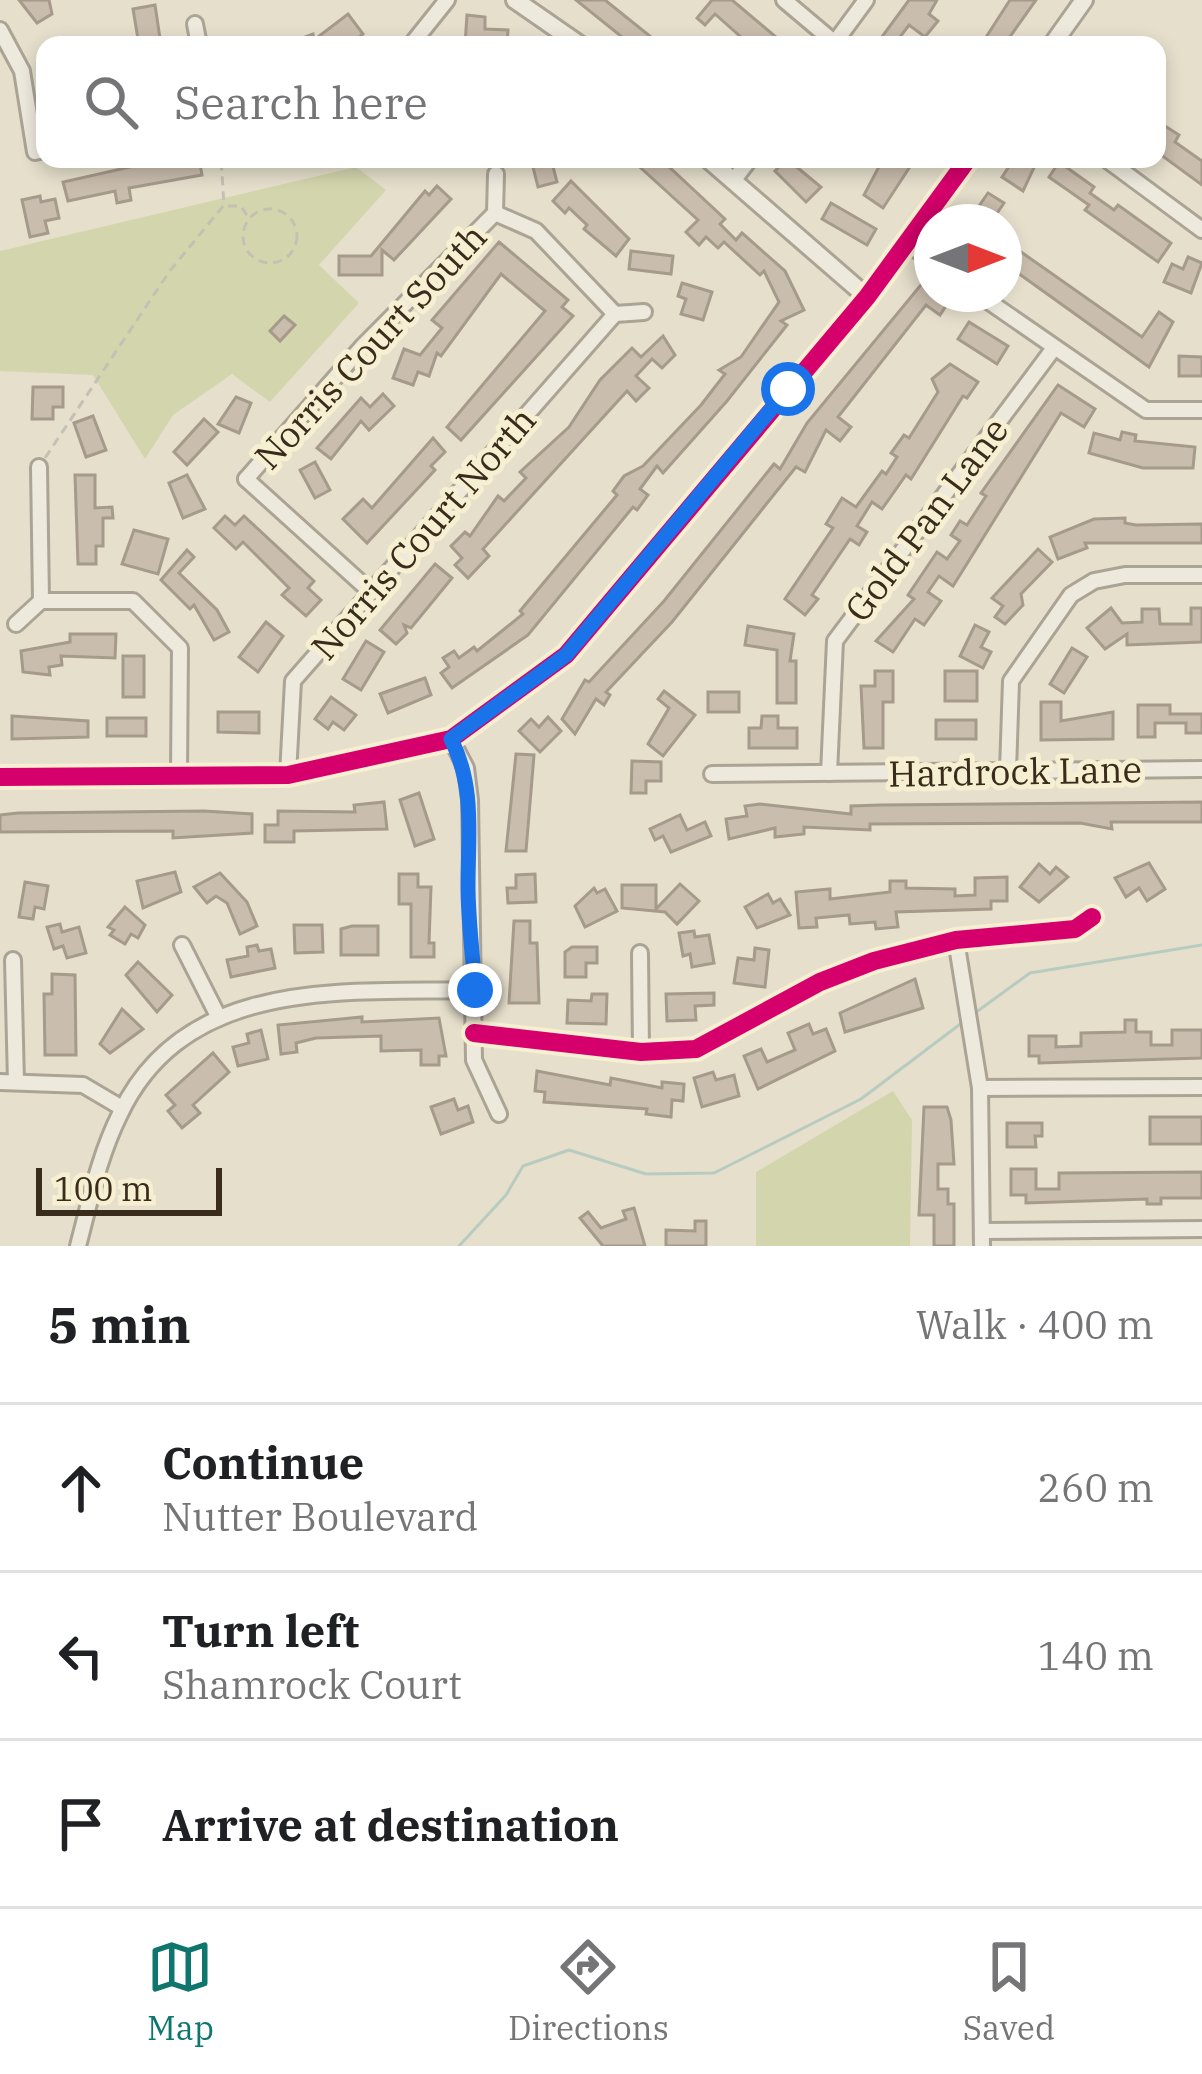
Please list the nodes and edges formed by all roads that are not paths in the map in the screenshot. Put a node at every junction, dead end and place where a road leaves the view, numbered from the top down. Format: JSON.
{"nodes":[{"id":1,"x":447,"y":0,"type":"edge"},
{"id":2,"x":515,"y":0,"type":"edge"},
{"id":3,"x":784,"y":0,"type":"edge"},
{"id":4,"x":866,"y":0,"type":"edge"},
{"id":5,"x":1084,"y":0,"type":"edge"},
{"id":6,"x":195,"y":24,"type":"dead end"},
{"id":7,"x":0,"y":30,"type":"edge"},
{"id":8,"x":197,"y":36,"type":"edge"},
{"id":9,"x":418,"y":36,"type":"edge"},
{"id":10,"x":567,"y":36,"type":"edge"},
{"id":11,"x":825,"y":36,"type":"edge"},
{"id":12,"x":840,"y":36,"type":"edge"},
{"id":13,"x":1058,"y":36,"type":"edge"},
{"id":14,"x":36,"y":152,"type":"edge"},
{"id":15,"x":718,"y":168,"type":"edge"},
{"id":16,"x":743,"y":168,"type":"edge"},
{"id":17,"x":961,"y":168,"type":"edge"},
{"id":18,"x":1118,"y":168,"type":"edge"},
{"id":19,"x":496,"y":174,"type":"dead end"},
{"id":20,"x":733,"y":182,"type":"junction"},
{"id":21,"x":495,"y":214,"type":"junction"},
{"id":22,"x":1202,"y":230,"type":"edge"},
{"id":23,"x":907,"y":242,"type":"junction"},
{"id":24,"x":914,"y":247,"type":"edge"},
{"id":25,"x":867,"y":297,"type":"junction"},
{"id":26,"x":644,"y":312,"type":"dead end"},
{"id":27,"x":1003,"y":312,"type":"edge"},
{"id":28,"x":615,"y":314,"type":"junction"},
{"id":29,"x":1054,"y":348,"type":"junction"},
{"id":30,"x":1202,"y":410,"type":"edge"},
{"id":31,"x":39,"y":466,"type":"road end"},
{"id":32,"x":245,"y":479,"type":"junction"},
{"id":33,"x":229,"y":480,"type":"dead end"},
{"id":34,"x":1202,"y":574,"type":"edge"},
{"id":35,"x":371,"y":592,"type":"junction"},
{"id":36,"x":40,"y":601,"type":"junction"},
{"id":37,"x":16,"y":624,"type":"dead end"},
{"id":38,"x":451,"y":739,"type":"junction"},
{"id":39,"x":1202,"y":769,"type":"edge"},
{"id":40,"x":1008,"y":771,"type":"junction"},
{"id":41,"x":829,"y":773,"type":"junction"},
{"id":42,"x":712,"y":774,"type":"dead end"},
{"id":43,"x":179,"y":775,"type":"junction"},
{"id":44,"x":288,"y":775,"type":"junction"},
{"id":45,"x":0,"y":777,"type":"edge"},
{"id":46,"x":1092,"y":916,"type":"dead end"},
{"id":47,"x":956,"y":940,"type":"junction"},
{"id":48,"x":182,"y":945,"type":"dead end"},
{"id":49,"x":640,"y":952,"type":"dead end"},
{"id":50,"x":13,"y":960,"type":"dead end"},
{"id":51,"x":475,"y":990,"type":"junction"},
{"id":52,"x":219,"y":1018,"type":"junction"},
{"id":53,"x":474,"y":1034,"type":"junction"},
{"id":54,"x":641,"y":1052,"type":"junction"},
{"id":55,"x":8,"y":1082,"type":"edge"},
{"id":56,"x":1202,"y":1087,"type":"edge"},
{"id":57,"x":980,"y":1088,"type":"junction"},
{"id":58,"x":122,"y":1108,"type":"junction"},
{"id":59,"x":499,"y":1114,"type":"dead end"},
{"id":60,"x":1202,"y":1228,"type":"edge"},
{"id":61,"x":982,"y":1238,"type":"edge"},
{"id":62,"x":78,"y":1246,"type":"edge"}],
"edges":[{"from":1,"to":9,"type":"street"},
{"from":2,"to":10,"type":"street"},
{"from":3,"to":11,"type":"street"},
{"from":4,"to":12,"type":"street"},
{"from":5,"to":13,"type":"street"},
{"from":6,"to":8,"type":"street"},
{"from":7,"to":14,"type":"street"},
{"from":15,"to":20,"type":"street"},
{"from":16,"to":20,"type":"street"},
{"from":17,"to":23,"type":"street"},
{"from":18,"to":22,"type":"street"},
{"from":19,"to":21,"type":"street"},
{"from":20,"to":25,"type":"street"},
{"from":21,"to":28,"type":"street"},
{"from":21,"to":32,"type":"street","name":"Norris Court South"},
{"from":23,"to":24,"type":"street"},
{"from":23,"to":25,"type":"street"},
{"from":25,"to":38,"type":"street"},
{"from":26,"to":28,"type":"street"},
{"from":27,"to":29,"type":"street"},
{"from":28,"to":35,"type":"street","name":"Norris Court North"},
{"from":29,"to":30,"type":"street"},
{"from":29,"to":41,"type":"street","name":"Gold Pan Lane"},
{"from":31,"to":36,"type":"street"},
{"from":32,"to":33,"type":"street"},
{"from":32,"to":35,"type":"street"},
{"from":34,"to":40,"type":"street"},
{"from":35,"to":44,"type":"street","name":"Norris Court North"},
{"from":36,"to":37,"type":"street"},
{"from":36,"to":43,"type":"street"},
{"from":38,"to":44,"type":"street"},
{"from":38,"to":51,"type":"street"},
{"from":39,"to":40,"type":"street","name":"Hardrock Lane"},
{"from":40,"to":41,"type":"street","name":"Hardrock Lane"},
{"from":41,"to":42,"type":"street","name":"Hardrock Lane"},
{"from":43,"to":44,"type":"street"},
{"from":43,"to":45,"type":"street"},
{"from":46,"to":47,"type":"street"},
{"from":47,"to":54,"type":"street"},
{"from":47,"to":57,"type":"street"},
{"from":48,"to":52,"type":"street"},
{"from":49,"to":54,"type":"street"},
{"from":50,"to":55,"type":"street"},
{"from":51,"to":52,"type":"street"},
{"from":51,"to":53,"type":"street"},
{"from":52,"to":58,"type":"street"},
{"from":53,"to":54,"type":"street"},
{"from":53,"to":59,"type":"street"},
{"from":55,"to":58,"type":"street"},
{"from":56,"to":57,"type":"street"},
{"from":57,"to":61,"type":"street"},
{"from":58,"to":62,"type":"street"},
{"from":60,"to":61,"type":"street"}]}
